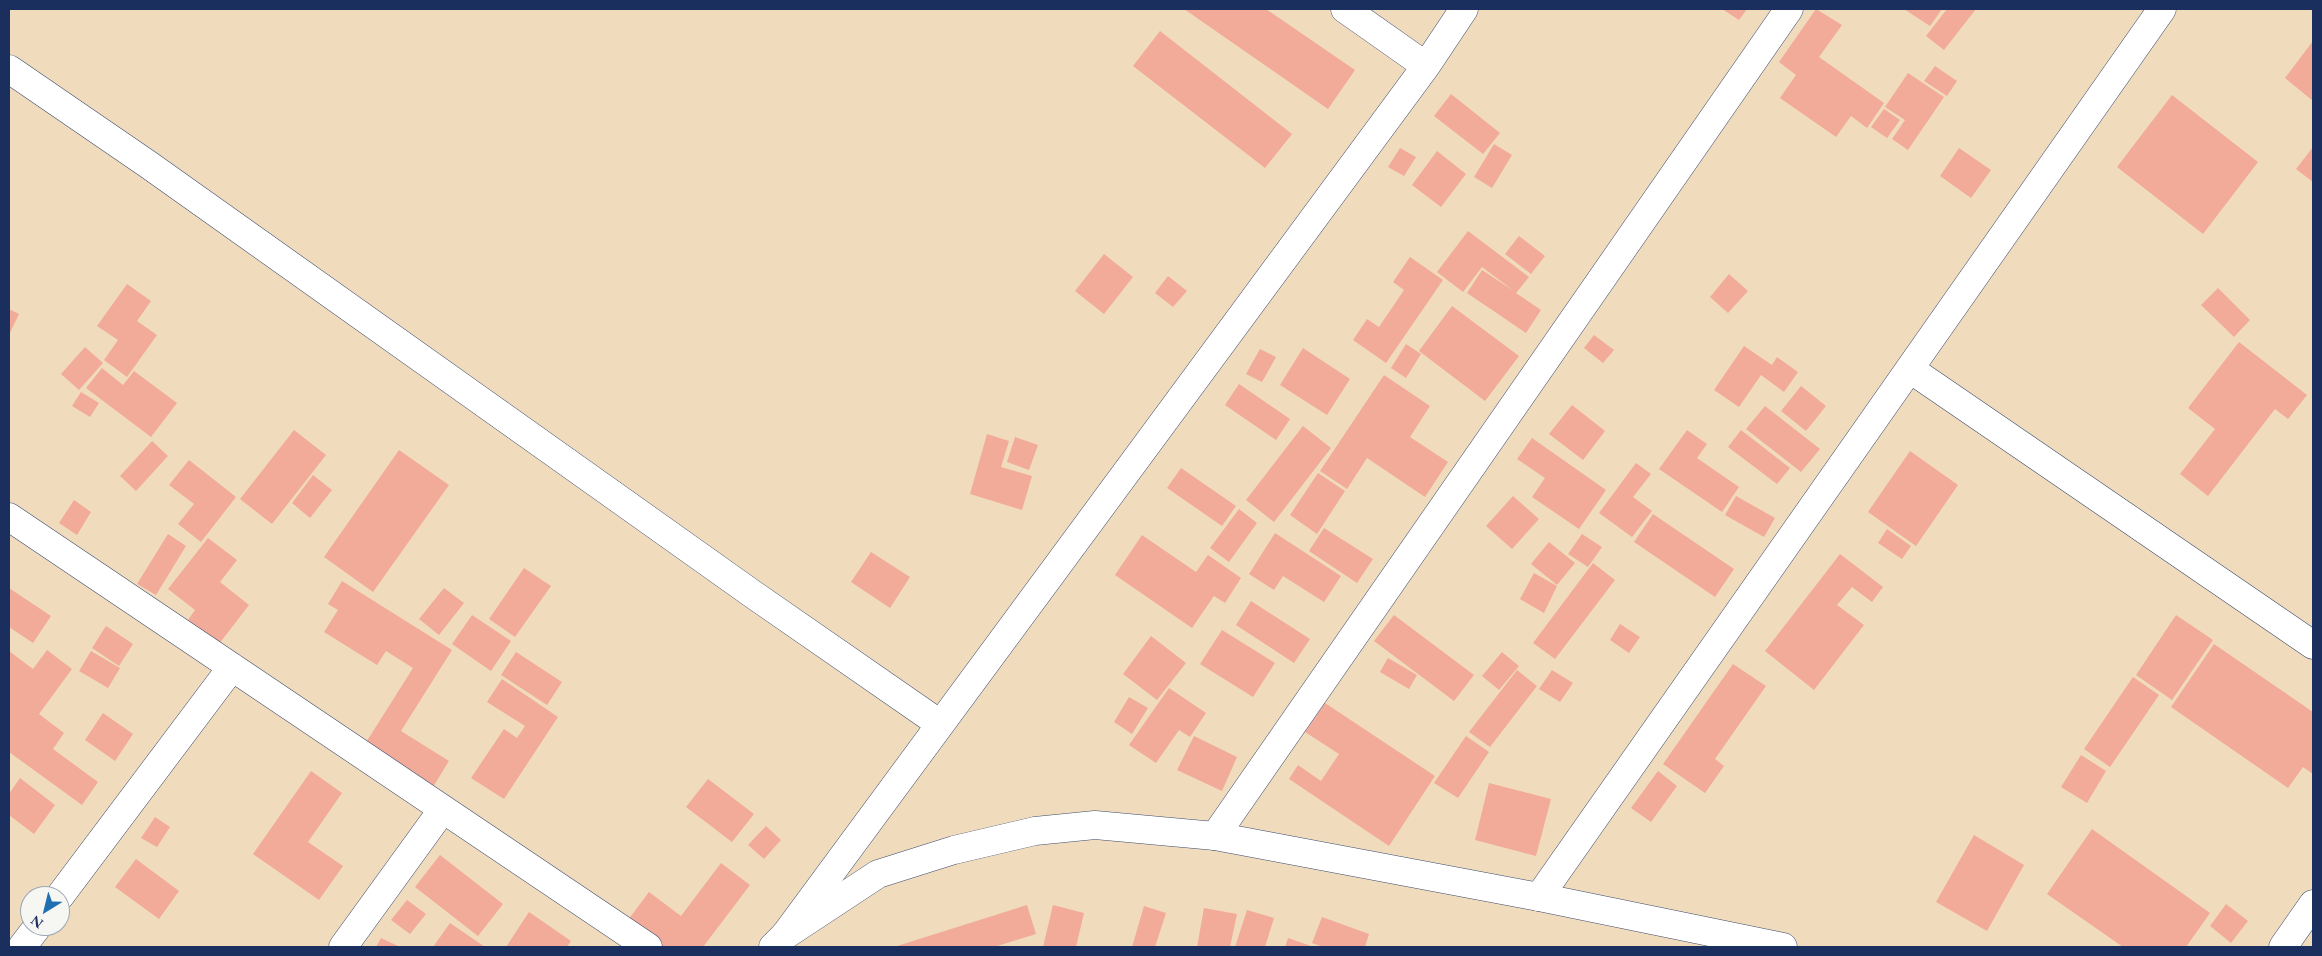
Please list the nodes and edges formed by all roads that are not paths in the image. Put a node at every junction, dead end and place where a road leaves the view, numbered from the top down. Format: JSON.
{"nodes":[{"id":1,"x":1346,"y":9,"type":"edge"},
{"id":2,"x":1464,"y":9,"type":"edge"},
{"id":3,"x":1789,"y":9,"type":"edge"},
{"id":4,"x":2162,"y":9,"type":"edge"},
{"id":5,"x":1426,"y":66,"type":"junction"},
{"id":6,"x":9,"y":69,"type":"edge"},
{"id":7,"x":1910,"y":369,"type":"junction"},
{"id":8,"x":12,"y":525,"type":"edge"},
{"id":9,"x":2313,"y":645,"type":"edge"},
{"id":10,"x":232,"y":667,"type":"junction"},
{"id":11,"x":940,"y":724,"type":"junction"},
{"id":12,"x":443,"y":809,"type":"junction"},
{"id":13,"x":1215,"y":836,"type":"junction"},
{"id":14,"x":68,"y":886,"type":"edge"},
{"id":15,"x":1539,"y":897,"type":"junction"},
{"id":16,"x":2313,"y":904,"type":"edge"},
{"id":17,"x":30,"y":936,"type":"edge"},
{"id":18,"x":778,"y":942,"type":"edge"},
{"id":19,"x":22,"y":947,"type":"edge"},
{"id":20,"x":343,"y":947,"type":"edge"},
{"id":21,"x":648,"y":947,"type":"edge"},
{"id":22,"x":1784,"y":947,"type":"edge"},
{"id":23,"x":2283,"y":947,"type":"edge"}],
"edges":[{"from":1,"to":5,"type":"street"},
{"from":2,"to":5,"type":"street"},
{"from":3,"to":13,"type":"street"},
{"from":4,"to":7,"type":"street"},
{"from":5,"to":11,"type":"street"},
{"from":6,"to":11,"type":"street"},
{"from":7,"to":9,"type":"street"},
{"from":7,"to":15,"type":"street"},
{"from":8,"to":10,"type":"street"},
{"from":10,"to":12,"type":"street"},
{"from":10,"to":14,"type":"street"},
{"from":11,"to":18,"type":"street"},
{"from":12,"to":20,"type":"street"},
{"from":12,"to":21,"type":"street"},
{"from":13,"to":15,"type":"street"},
{"from":13,"to":18,"type":"street"},
{"from":15,"to":22,"type":"street"},
{"from":16,"to":23,"type":"street"},
{"from":17,"to":19,"type":"street"}]}
